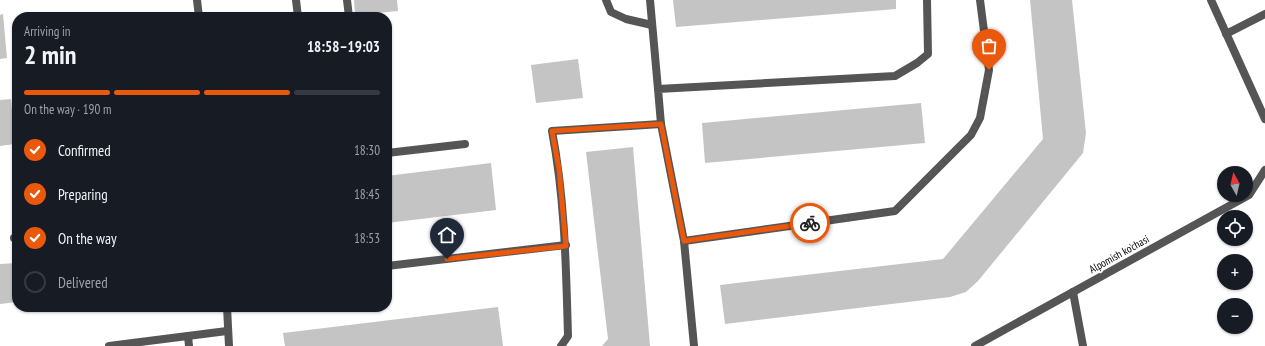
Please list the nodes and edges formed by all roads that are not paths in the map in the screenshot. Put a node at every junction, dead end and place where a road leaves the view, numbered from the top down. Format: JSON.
{"nodes":[{"id":1,"x":197,"y":0,"type":"edge"},
{"id":2,"x":296,"y":0,"type":"edge"},
{"id":3,"x":347,"y":0,"type":"edge"},
{"id":4,"x":606,"y":0,"type":"edge"},
{"id":5,"x":650,"y":0,"type":"edge"},
{"id":6,"x":927,"y":0,"type":"edge"},
{"id":7,"x":980,"y":0,"type":"edge"},
{"id":8,"x":1211,"y":0,"type":"edge"},
{"id":9,"x":198,"y":12,"type":"edge"},
{"id":10,"x":297,"y":12,"type":"edge"},
{"id":11,"x":348,"y":12,"type":"edge"},
{"id":12,"x":1265,"y":14,"type":"edge"},
{"id":13,"x":652,"y":25,"type":"junction"},
{"id":14,"x":1226,"y":34,"type":"junction"},
{"id":15,"x":658,"y":89,"type":"junction"},
{"id":16,"x":1265,"y":120,"type":"edge"},
{"id":17,"x":661,"y":124,"type":"junction"},
{"id":18,"x":465,"y":144,"type":"dead end"},
{"id":19,"x":392,"y":152,"type":"edge"},
{"id":20,"x":1265,"y":170,"type":"edge"},
{"id":21,"x":684,"y":241,"type":"junction"},
{"id":22,"x":566,"y":246,"type":"junction"},
{"id":23,"x":392,"y":265,"type":"edge"},
{"id":24,"x":1073,"y":292,"type":"junction"},
{"id":25,"x":226,"y":312,"type":"edge"},
{"id":26,"x":227,"y":331,"type":"junction"},
{"id":27,"x":188,"y":336,"type":"junction"},
{"id":28,"x":109,"y":346,"type":"edge"},
{"id":29,"x":189,"y":346,"type":"edge"},
{"id":30,"x":229,"y":346,"type":"edge"},
{"id":31,"x":561,"y":346,"type":"edge"},
{"id":32,"x":694,"y":346,"type":"edge"},
{"id":33,"x":974,"y":346,"type":"edge"},
{"id":34,"x":1083,"y":346,"type":"edge"}],
"edges":[{"from":1,"to":9,"type":"street"},
{"from":2,"to":10,"type":"street"},
{"from":3,"to":11,"type":"street"},
{"from":4,"to":13,"type":"street"},
{"from":5,"to":13,"type":"street"},
{"from":6,"to":15,"type":"street"},
{"from":7,"to":21,"type":"street"},
{"from":8,"to":14,"type":"street"},
{"from":12,"to":14,"type":"street"},
{"from":13,"to":15,"type":"street"},
{"from":14,"to":16,"type":"street"},
{"from":15,"to":17,"type":"street"},
{"from":17,"to":21,"type":"street"},
{"from":17,"to":22,"type":"street"},
{"from":18,"to":19,"type":"street"},
{"from":20,"to":24,"type":"street","name":"Alpomish ko'chasi"},
{"from":21,"to":32,"type":"street"},
{"from":22,"to":23,"type":"street"},
{"from":22,"to":31,"type":"street"},
{"from":24,"to":33,"type":"street","name":"Alpomish ko'chasi"},
{"from":24,"to":34,"type":"street"},
{"from":25,"to":26,"type":"street"},
{"from":26,"to":27,"type":"street"},
{"from":26,"to":30,"type":"street"},
{"from":27,"to":28,"type":"street"},
{"from":27,"to":29,"type":"street"}]}
